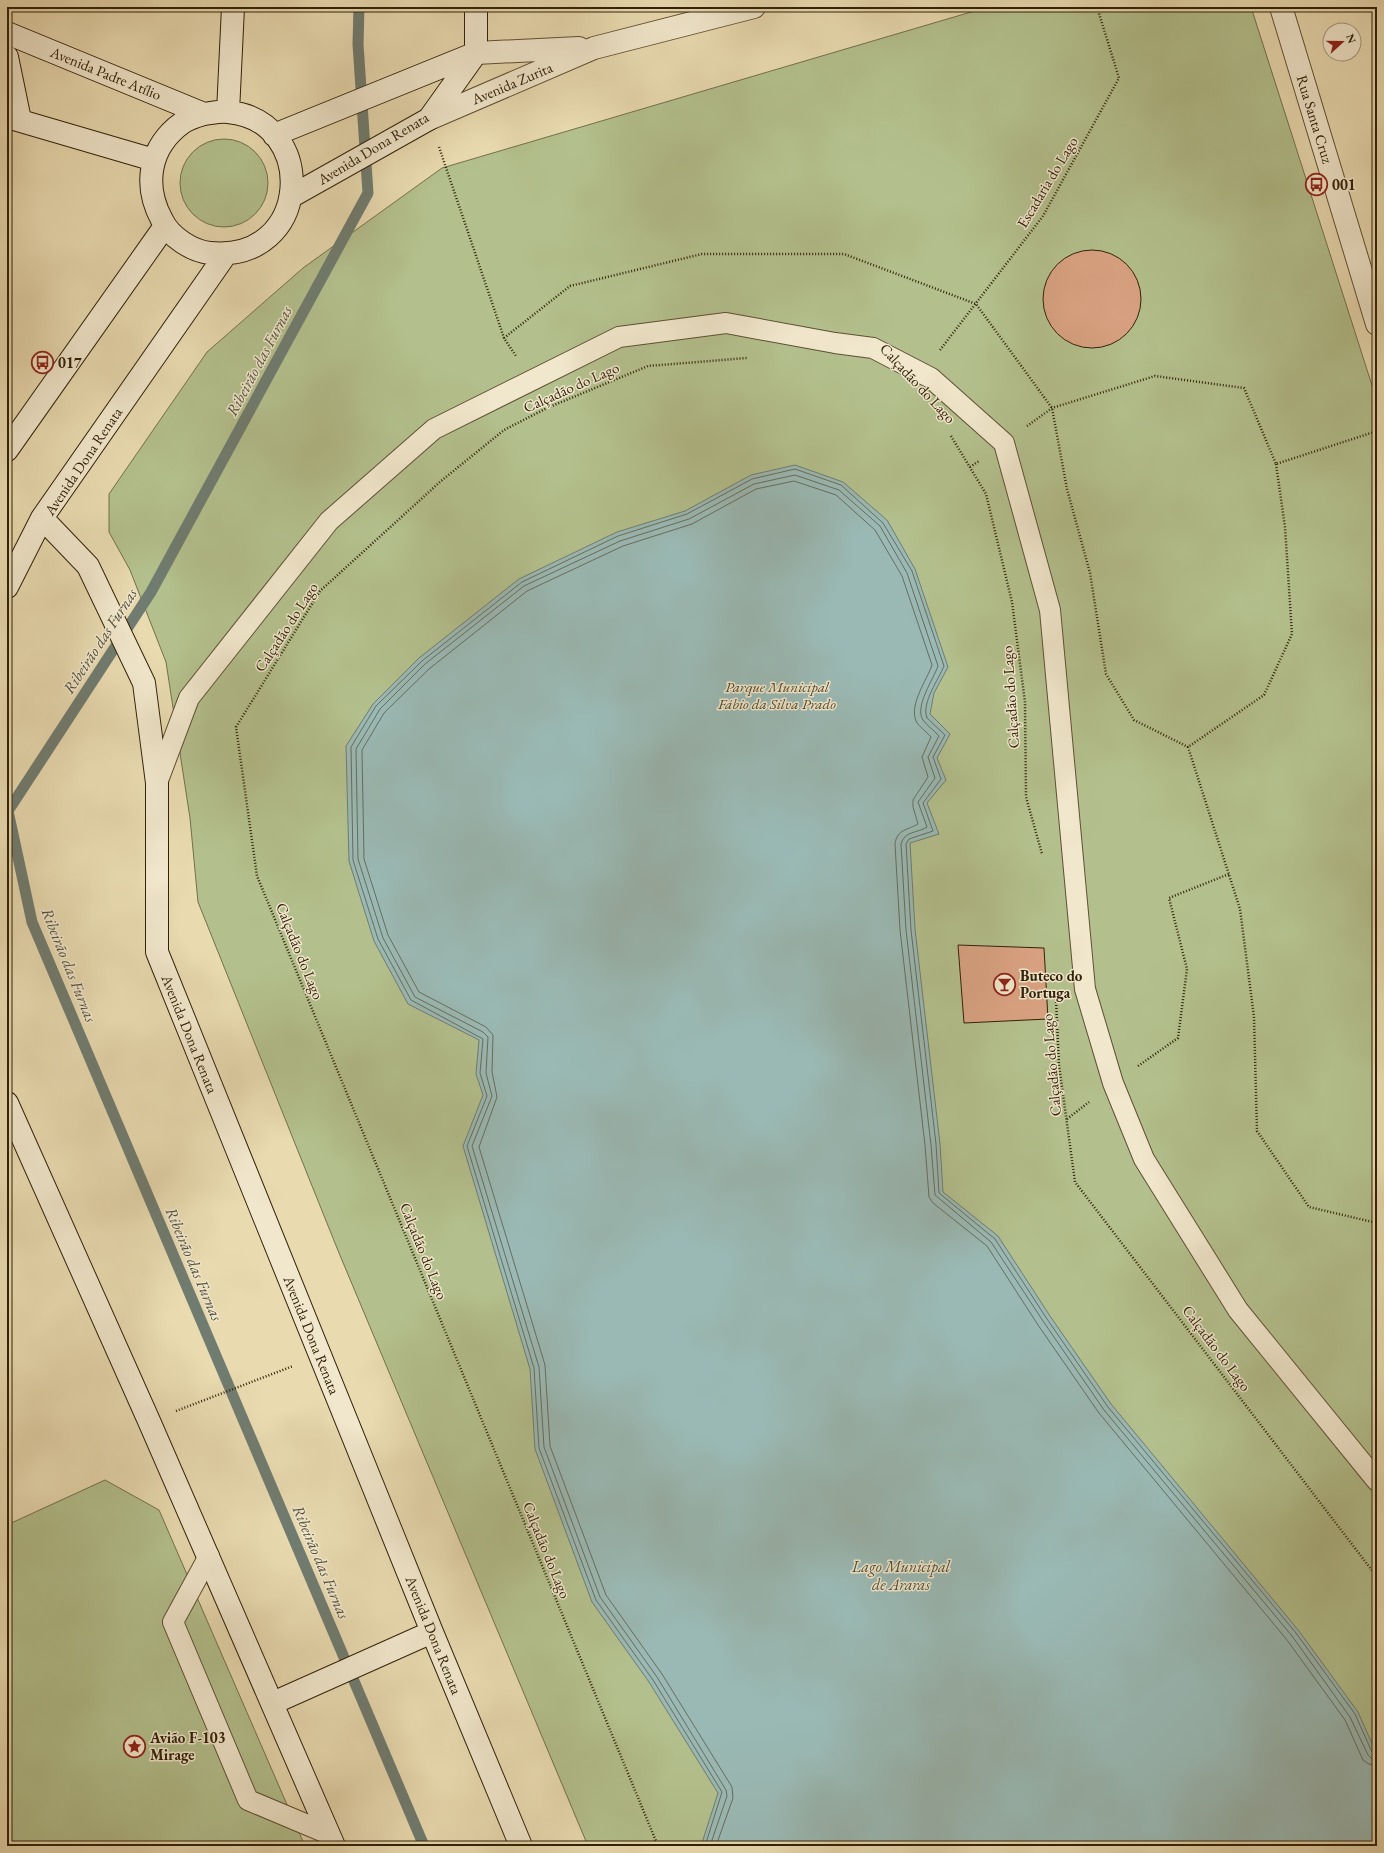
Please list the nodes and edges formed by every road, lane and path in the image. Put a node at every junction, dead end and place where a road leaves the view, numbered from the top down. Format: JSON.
{"nodes":[{"id":1,"x":233,"y":7,"type":"edge"},
{"id":2,"x":476,"y":7,"type":"edge"},
{"id":3,"x":754,"y":7,"type":"edge"},
{"id":4,"x":1097,"y":7,"type":"edge"},
{"id":5,"x":1281,"y":7,"type":"edge"},
{"id":6,"x":7,"y":33,"type":"edge"},
{"id":7,"x":594,"y":48,"type":"junction"},
{"id":8,"x":476,"y":53,"type":"junction"},
{"id":9,"x":7,"y":57,"type":"edge"},
{"id":10,"x":228,"y":112,"type":"junction"},
{"id":11,"x":204,"y":114,"type":"junction"},
{"id":12,"x":13,"y":118,"type":"edge"},
{"id":13,"x":429,"y":119,"type":"junction"},
{"id":14,"x":274,"y":135,"type":"junction"},
{"id":15,"x":154,"y":160,"type":"junction"},
{"id":16,"x":292,"y":196,"type":"junction"},
{"id":17,"x":165,"y":226,"type":"junction"},
{"id":18,"x":226,"y":254,"type":"junction"},
{"id":19,"x":976,"y":304,"type":"junction"},
{"id":20,"x":1377,"y":324,"type":"edge"},
{"id":21,"x":504,"y":338,"type":"junction"},
{"id":22,"x":750,"y":357,"type":"dead end"},
{"id":23,"x":922,"y":373,"type":"junction"},
{"id":24,"x":531,"y":381,"type":"junction"},
{"id":25,"x":547,"y":408,"type":"junction"},
{"id":26,"x":1052,"y":408,"type":"junction"},
{"id":27,"x":948,"y":430,"type":"dead end"},
{"id":28,"x":1377,"y":431,"type":"edge"},
{"id":29,"x":1004,"y":443,"type":"junction"},
{"id":30,"x":7,"y":450,"type":"edge"},
{"id":31,"x":1276,"y":464,"type":"junction"},
{"id":32,"x":970,"y":467,"type":"junction"},
{"id":33,"x":42,"y":518,"type":"junction"},
{"id":34,"x":7,"y":587,"type":"edge"},
{"id":35,"x":1188,"y":748,"type":"junction"},
{"id":36,"x":156,"y":783,"type":"junction"},
{"id":37,"x":1042,"y":856,"type":"dead end"},
{"id":38,"x":1229,"y":874,"type":"junction"},
{"id":39,"x":1056,"y":995,"type":"dead end"},
{"id":40,"x":1112,"y":1083,"type":"junction"},
{"id":41,"x":7,"y":1103,"type":"edge"},
{"id":42,"x":1067,"y":1119,"type":"junction"},
{"id":43,"x":1377,"y":1223,"type":"edge"},
{"id":44,"x":268,"y":1375,"type":"dead end"},
{"id":45,"x":185,"y":1407,"type":"dead end"},
{"id":46,"x":1377,"y":1481,"type":"edge"},
{"id":47,"x":209,"y":1556,"type":"junction"},
{"id":48,"x":1377,"y":1577,"type":"edge"},
{"id":49,"x":432,"y":1632,"type":"junction"},
{"id":50,"x":273,"y":1703,"type":"junction"},
{"id":51,"x":332,"y":1840,"type":"edge"},
{"id":52,"x":521,"y":1846,"type":"edge"},
{"id":53,"x":658,"y":1846,"type":"edge"}],
"edges":[{"from":1,"to":10,"type":"main road"},
{"from":2,"to":8,"type":"main road"},
{"from":3,"to":7,"type":"main road","name":"Avenida Zurita"},
{"from":4,"to":19,"type":"path","name":"Escadaria do Lago"},
{"from":5,"to":20,"type":"main road","name":"Rua Santa Cruz"},
{"from":6,"to":11,"type":"main road","name":"Avenida Padre Atílio"},
{"from":7,"to":8,"type":"main road","name":"Avenida Zurita"},
{"from":7,"to":13,"type":"main road","name":"Avenida Zurita"},
{"from":8,"to":13,"type":"main road","name":"Avenida Dona Renata"},
{"from":8,"to":14,"type":"main road"},
{"from":9,"to":12,"type":"main road"},
{"from":10,"to":11,"type":"main road"},
{"from":10,"to":14,"type":"main road"},
{"from":11,"to":15,"type":"main road"},
{"from":12,"to":15,"type":"main road"},
{"from":13,"to":16,"type":"main road","name":"Avenida Dona Renata"},
{"from":13,"to":21,"type":"path"},
{"from":14,"to":16,"type":"main road"},
{"from":15,"to":17,"type":"main road"},
{"from":16,"to":18,"type":"main road"},
{"from":17,"to":18,"type":"main road"},
{"from":17,"to":30,"type":"main road"},
{"from":18,"to":33,"type":"main road","name":"Avenida Dona Renata"},
{"from":19,"to":21,"type":"path"},
{"from":19,"to":23,"type":"path","name":"Escadaria do Lago"},
{"from":19,"to":26,"type":"path"},
{"from":21,"to":24,"type":"path"},
{"from":22,"to":25,"type":"path","name":"Calçadão do Lago"},
{"from":23,"to":24,"type":"lane"},
{"from":23,"to":29,"type":"lane"},
{"from":24,"to":25,"type":"path"},
{"from":24,"to":36,"type":"lane"},
{"from":25,"to":53,"type":"path","name":"Calçadão do Lago"},
{"from":26,"to":29,"type":"path"},
{"from":26,"to":31,"type":"path"},
{"from":26,"to":35,"type":"path"},
{"from":27,"to":32,"type":"path","name":"Calçadão do Lago"},
{"from":28,"to":31,"type":"path"},
{"from":29,"to":32,"type":"path"},
{"from":29,"to":40,"type":"lane"},
{"from":31,"to":35,"type":"path"},
{"from":32,"to":37,"type":"path","name":"Calçadão do Lago"},
{"from":33,"to":34,"type":"main road"},
{"from":33,"to":36,"type":"main road","name":"Avenida Dona Renata"},
{"from":35,"to":38,"type":"path"},
{"from":36,"to":49,"type":"main road","name":"Avenida Dona Renata"},
{"from":38,"to":40,"type":"path"},
{"from":38,"to":43,"type":"path"},
{"from":39,"to":42,"type":"path","name":"Calçadão do Lago"},
{"from":40,"to":42,"type":"path"},
{"from":40,"to":46,"type":"lane"},
{"from":41,"to":47,"type":"main road"},
{"from":42,"to":48,"type":"path","name":"Calçadão do Lago"},
{"from":44,"to":45,"type":"path"},
{"from":47,"to":50,"type":"main road"},
{"from":47,"to":51,"type":"lane"},
{"from":49,"to":50,"type":"main road"},
{"from":49,"to":52,"type":"main road","name":"Avenida Dona Renata"},
{"from":50,"to":51,"type":"main road"}]}
